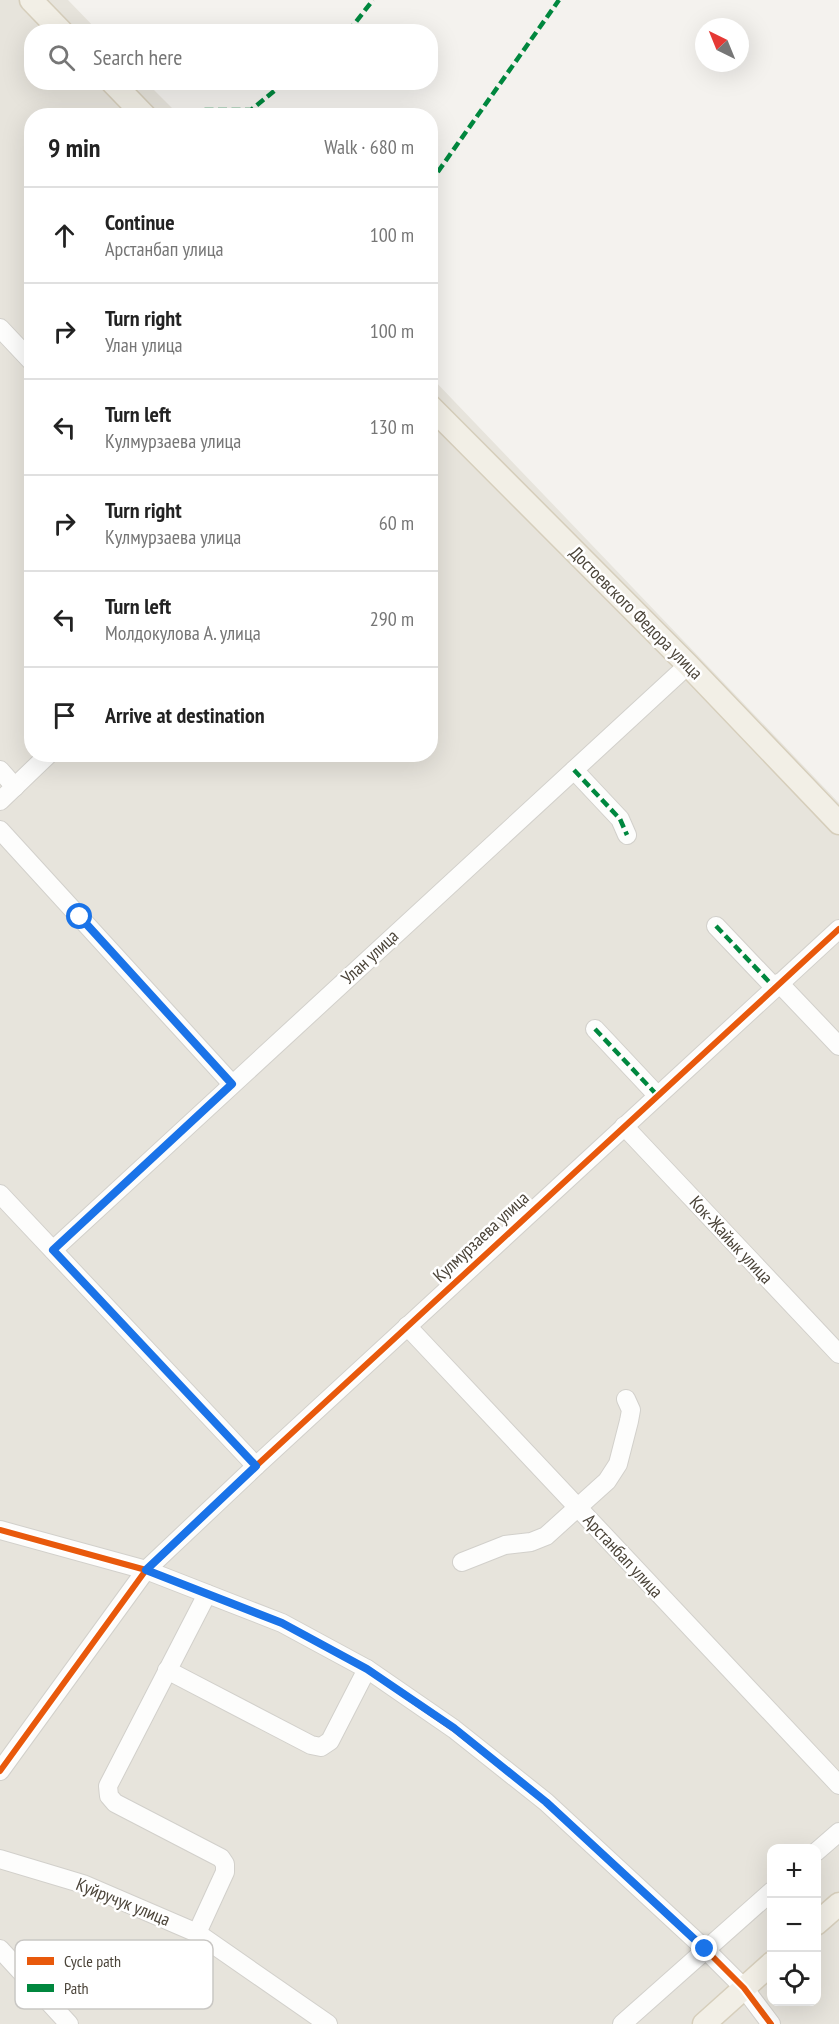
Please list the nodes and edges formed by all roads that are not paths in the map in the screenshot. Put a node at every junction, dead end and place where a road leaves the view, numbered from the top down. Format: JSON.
{"nodes":[{"id":1,"x":31,"y":0,"type":"edge"},
{"id":2,"x":54,"y":24,"type":"edge"},
{"id":3,"x":120,"y":90,"type":"edge"},
{"id":4,"x":136,"y":108,"type":"edge"},
{"id":5,"x":0,"y":328,"type":"edge"},
{"id":6,"x":24,"y":354,"type":"edge"},
{"id":7,"x":438,"y":414,"type":"edge"},
{"id":8,"x":688,"y":665,"type":"junction"},
{"id":9,"x":41,"y":762,"type":"edge"},
{"id":10,"x":0,"y":770,"type":"edge"},
{"id":11,"x":574,"y":770,"type":"junction"},
{"id":12,"x":15,"y":787,"type":"junction"},
{"id":13,"x":0,"y":801,"type":"edge"},
{"id":14,"x":839,"y":823,"type":"edge"},
{"id":15,"x":0,"y":830,"type":"edge"},
{"id":16,"x":627,"y":835,"type":"dead end"},
{"id":17,"x":716,"y":926,"type":"dead end"},
{"id":18,"x":839,"y":929,"type":"edge"},
{"id":19,"x":777,"y":985,"type":"junction"},
{"id":20,"x":595,"y":1029,"type":"dead end"},
{"id":21,"x":839,"y":1046,"type":"edge"},
{"id":22,"x":232,"y":1084,"type":"junction"},
{"id":23,"x":657,"y":1095,"type":"junction"},
{"id":24,"x":624,"y":1126,"type":"junction"},
{"id":25,"x":0,"y":1194,"type":"edge"},
{"id":26,"x":53,"y":1250,"type":"junction"},
{"id":27,"x":407,"y":1326,"type":"junction"},
{"id":28,"x":839,"y":1354,"type":"edge"},
{"id":29,"x":626,"y":1400,"type":"dead end"},
{"id":30,"x":256,"y":1466,"type":"junction"},
{"id":31,"x":578,"y":1507,"type":"junction"},
{"id":32,"x":0,"y":1530,"type":"edge"},
{"id":33,"x":462,"y":1562,"type":"dead end"},
{"id":34,"x":146,"y":1570,"type":"junction"},
{"id":35,"x":207,"y":1594,"type":"junction"},
{"id":36,"x":367,"y":1669,"type":"junction"},
{"id":37,"x":167,"y":1670,"type":"junction"},
{"id":38,"x":0,"y":1771,"type":"edge"},
{"id":39,"x":839,"y":1785,"type":"edge"},
{"id":40,"x":839,"y":1833,"type":"edge"},
{"id":41,"x":821,"y":1848,"type":"edge"},
{"id":42,"x":0,"y":1859,"type":"edge"},
{"id":43,"x":767,"y":1895,"type":"edge"},
{"id":44,"x":839,"y":1904,"type":"edge"},
{"id":45,"x":821,"y":1920,"type":"edge"},
{"id":46,"x":197,"y":1933,"type":"junction"},
{"id":47,"x":207,"y":1940,"type":"edge"},
{"id":48,"x":213,"y":1944,"type":"edge"},
{"id":49,"x":0,"y":1949,"type":"edge"},
{"id":50,"x":705,"y":1949,"type":"junction"},
{"id":51,"x":15,"y":1965,"type":"edge"},
{"id":52,"x":767,"y":1967,"type":"edge"},
{"id":53,"x":744,"y":1988,"type":"junction"},
{"id":54,"x":55,"y":2009,"type":"edge"},
{"id":55,"x":69,"y":2024,"type":"edge"},
{"id":56,"x":328,"y":2024,"type":"edge"},
{"id":57,"x":622,"y":2024,"type":"edge"},
{"id":58,"x":704,"y":2024,"type":"edge"},
{"id":59,"x":771,"y":2024,"type":"edge"}],
"edges":[{"from":1,"to":2,"type":"main road"},
{"from":3,"to":4,"type":"main road"},
{"from":5,"to":6,"type":"street"},
{"from":7,"to":8,"type":"main road","name":"Достоевского Федора улица"},
{"from":8,"to":11,"type":"street","name":"Улан улица"},
{"from":8,"to":14,"type":"main road","name":"Достоевского Федора улица"},
{"from":9,"to":12,"type":"street"},
{"from":10,"to":12,"type":"street"},
{"from":11,"to":16,"type":"street"},
{"from":11,"to":22,"type":"street","name":"Улан улица"},
{"from":12,"to":13,"type":"street"},
{"from":15,"to":22,"type":"street"},
{"from":17,"to":19,"type":"street"},
{"from":18,"to":19,"type":"street","name":"Кулмурзаева улица"},
{"from":19,"to":21,"type":"street"},
{"from":19,"to":23,"type":"street","name":"Кулмурзаева улица"},
{"from":20,"to":23,"type":"street"},
{"from":22,"to":26,"type":"street","name":"Улан улица"},
{"from":23,"to":24,"type":"street","name":"Кулмурзаева улица"},
{"from":24,"to":27,"type":"street","name":"Кулмурзаева улица"},
{"from":24,"to":28,"type":"street","name":"Кок-Жайык улица"},
{"from":25,"to":26,"type":"street"},
{"from":26,"to":30,"type":"street"},
{"from":27,"to":30,"type":"street","name":"Кулмурзаева улица"},
{"from":27,"to":31,"type":"street","name":"Арстанбап улица"},
{"from":29,"to":31,"type":"street"},
{"from":30,"to":34,"type":"street","name":"Кулмурзаева улица"},
{"from":31,"to":33,"type":"street"},
{"from":31,"to":39,"type":"street","name":"Арстанбап улица"},
{"from":32,"to":34,"type":"street"},
{"from":34,"to":35,"type":"street"},
{"from":34,"to":38,"type":"street","name":"Кулмурзаева улица"},
{"from":35,"to":36,"type":"street"},
{"from":35,"to":37,"type":"street"},
{"from":36,"to":37,"type":"street"},
{"from":36,"to":50,"type":"street"},
{"from":37,"to":46,"type":"street"},
{"from":40,"to":41,"type":"street"},
{"from":42,"to":46,"type":"street","name":"Куйручук улица"},
{"from":43,"to":50,"type":"street"},
{"from":44,"to":45,"type":"main road"},
{"from":46,"to":47,"type":"street","name":"Куйручук улица"},
{"from":48,"to":56,"type":"street","name":"Куйручук улица"},
{"from":49,"to":51,"type":"street"},
{"from":50,"to":53,"type":"street"},
{"from":50,"to":57,"type":"street"},
{"from":52,"to":53,"type":"main road"},
{"from":53,"to":58,"type":"main road"},
{"from":53,"to":59,"type":"street"},
{"from":54,"to":55,"type":"street"}]}
